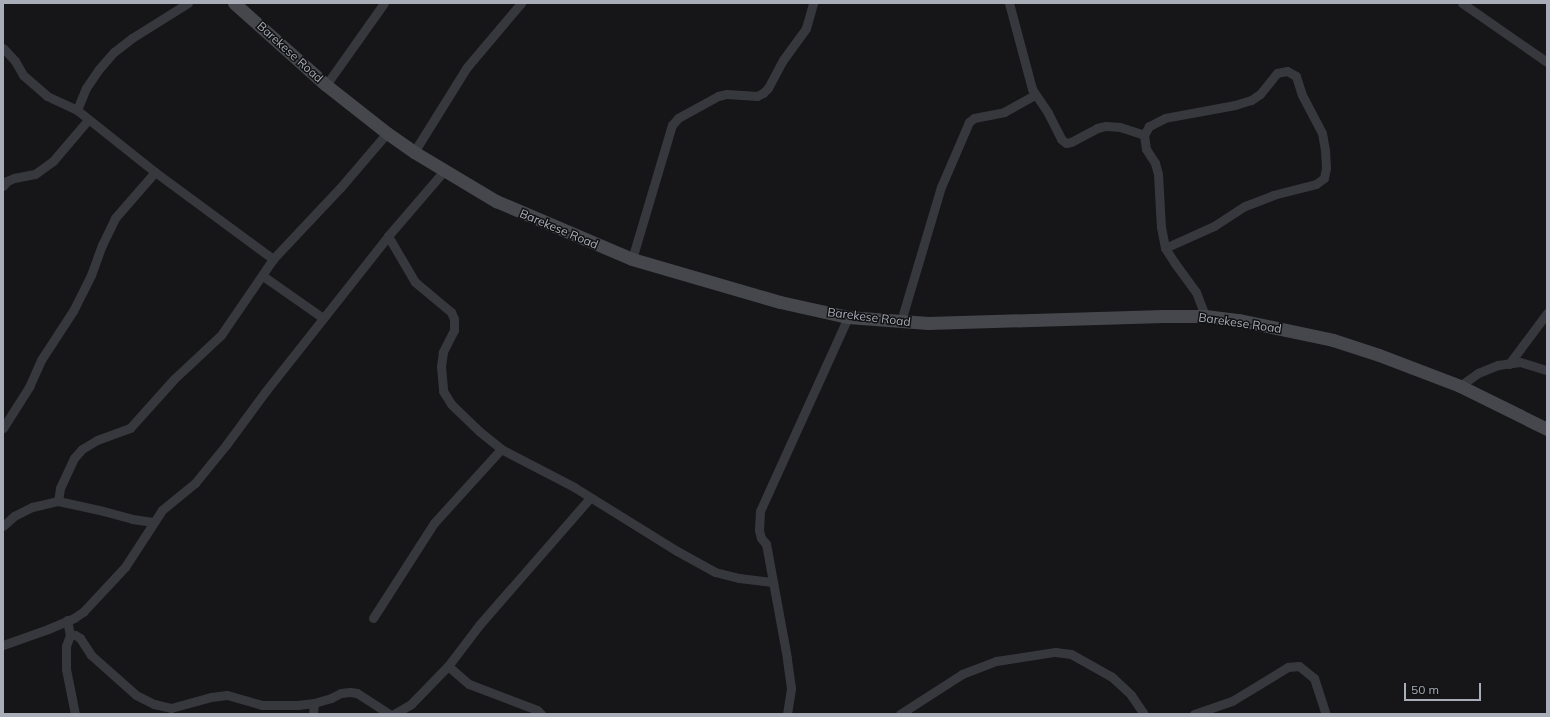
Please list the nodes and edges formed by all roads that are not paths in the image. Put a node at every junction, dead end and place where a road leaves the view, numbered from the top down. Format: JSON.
{"nodes":[{"id":1,"x":188,"y":3,"type":"edge"},
{"id":2,"x":234,"y":3,"type":"edge"},
{"id":3,"x":384,"y":3,"type":"edge"},
{"id":4,"x":521,"y":3,"type":"edge"},
{"id":5,"x":813,"y":3,"type":"edge"},
{"id":6,"x":1009,"y":3,"type":"edge"},
{"id":7,"x":1462,"y":3,"type":"edge"},
{"id":8,"x":3,"y":48,"type":"edge"},
{"id":9,"x":1547,"y":62,"type":"edge"},
{"id":10,"x":326,"y":85,"type":"junction"},
{"id":11,"x":1035,"y":95,"type":"junction"},
{"id":12,"x":77,"y":110,"type":"junction"},
{"id":13,"x":88,"y":120,"type":"junction"},
{"id":14,"x":387,"y":133,"type":"junction"},
{"id":15,"x":1144,"y":135,"type":"junction"},
{"id":16,"x":414,"y":152,"type":"junction"},
{"id":17,"x":444,"y":171,"type":"junction"},
{"id":18,"x":155,"y":172,"type":"junction"},
{"id":19,"x":3,"y":186,"type":"edge"},
{"id":20,"x":388,"y":236,"type":"junction"},
{"id":21,"x":1165,"y":248,"type":"junction"},
{"id":22,"x":273,"y":259,"type":"junction"},
{"id":23,"x":632,"y":259,"type":"junction"},
{"id":24,"x":263,"y":276,"type":"junction"},
{"id":25,"x":1547,"y":313,"type":"edge"},
{"id":26,"x":1205,"y":316,"type":"junction"},
{"id":27,"x":848,"y":317,"type":"junction"},
{"id":28,"x":323,"y":318,"type":"junction"},
{"id":29,"x":901,"y":321,"type":"junction"},
{"id":30,"x":1509,"y":364,"type":"junction"},
{"id":31,"x":1547,"y":370,"type":"edge"},
{"id":32,"x":1460,"y":386,"type":"junction"},
{"id":33,"x":3,"y":428,"type":"edge"},
{"id":34,"x":1547,"y":429,"type":"edge"},
{"id":35,"x":501,"y":449,"type":"junction"},
{"id":36,"x":590,"y":498,"type":"junction"},
{"id":37,"x":58,"y":501,"type":"junction"},
{"id":38,"x":153,"y":522,"type":"junction"},
{"id":39,"x":3,"y":526,"type":"edge"},
{"id":40,"x":772,"y":582,"type":"junction"},
{"id":41,"x":373,"y":618,"type":"dead end"},
{"id":42,"x":67,"y":620,"type":"junction"},
{"id":43,"x":70,"y":635,"type":"junction"},
{"id":44,"x":3,"y":645,"type":"edge"},
{"id":45,"x":448,"y":666,"type":"junction"},
{"id":46,"x":314,"y":703,"type":"junction"},
{"id":47,"x":173,"y":711,"type":"edge"},
{"id":48,"x":75,"y":714,"type":"edge"},
{"id":49,"x":313,"y":714,"type":"edge"},
{"id":50,"x":389,"y":714,"type":"edge"},
{"id":51,"x":394,"y":714,"type":"edge"},
{"id":52,"x":541,"y":714,"type":"edge"},
{"id":53,"x":787,"y":714,"type":"edge"},
{"id":54,"x":900,"y":714,"type":"edge"},
{"id":55,"x":1144,"y":714,"type":"edge"},
{"id":56,"x":1194,"y":714,"type":"edge"},
{"id":57,"x":1326,"y":714,"type":"edge"}],
"edges":[{"from":1,"to":12,"type":"street"},
{"from":2,"to":10,"type":"main road","name":"Barekese Road"},
{"from":3,"to":10,"type":"street"},
{"from":4,"to":16,"type":"street"},
{"from":5,"to":23,"type":"street"},
{"from":6,"to":11,"type":"street"},
{"from":7,"to":9,"type":"street"},
{"from":8,"to":12,"type":"street"},
{"from":10,"to":14,"type":"main road","name":"Barekese Road"},
{"from":11,"to":15,"type":"street"},
{"from":11,"to":29,"type":"street"},
{"from":12,"to":13,"type":"street"},
{"from":13,"to":18,"type":"street"},
{"from":13,"to":19,"type":"street"},
{"from":14,"to":16,"type":"main road","name":"Barekese Road"},
{"from":14,"to":22,"type":"street"},
{"from":15,"to":21,"type":"street"},
{"from":15,"to":21,"type":"street"},
{"from":16,"to":17,"type":"main road","name":"Barekese Road"},
{"from":17,"to":20,"type":"street"},
{"from":17,"to":23,"type":"main road","name":"Barekese Road"},
{"from":18,"to":22,"type":"street"},
{"from":18,"to":33,"type":"street"},
{"from":20,"to":28,"type":"street"},
{"from":20,"to":35,"type":"street"},
{"from":21,"to":26,"type":"street"},
{"from":22,"to":24,"type":"street"},
{"from":23,"to":27,"type":"main road","name":"Barekese Road"},
{"from":24,"to":28,"type":"street"},
{"from":24,"to":37,"type":"street"},
{"from":25,"to":30,"type":"street"},
{"from":26,"to":29,"type":"main road","name":"Barekese Road"},
{"from":26,"to":32,"type":"main road","name":"Barekese Road"},
{"from":27,"to":29,"type":"main road","name":"Barekese Road"},
{"from":27,"to":40,"type":"street"},
{"from":28,"to":38,"type":"street"},
{"from":30,"to":31,"type":"street"},
{"from":30,"to":32,"type":"street"},
{"from":32,"to":34,"type":"main road","name":"Barekese Road"},
{"from":35,"to":36,"type":"street"},
{"from":35,"to":41,"type":"street"},
{"from":36,"to":40,"type":"street"},
{"from":36,"to":45,"type":"street"},
{"from":37,"to":38,"type":"street"},
{"from":37,"to":39,"type":"street"},
{"from":38,"to":42,"type":"street"},
{"from":40,"to":53,"type":"street"},
{"from":42,"to":43,"type":"street"},
{"from":42,"to":44,"type":"street"},
{"from":43,"to":47,"type":"street"},
{"from":43,"to":48,"type":"street"},
{"from":45,"to":51,"type":"street"},
{"from":45,"to":52,"type":"street"},
{"from":46,"to":47,"type":"street"},
{"from":46,"to":49,"type":"street"},
{"from":46,"to":50,"type":"street"},
{"from":54,"to":55,"type":"street"},
{"from":56,"to":57,"type":"street"}]}
